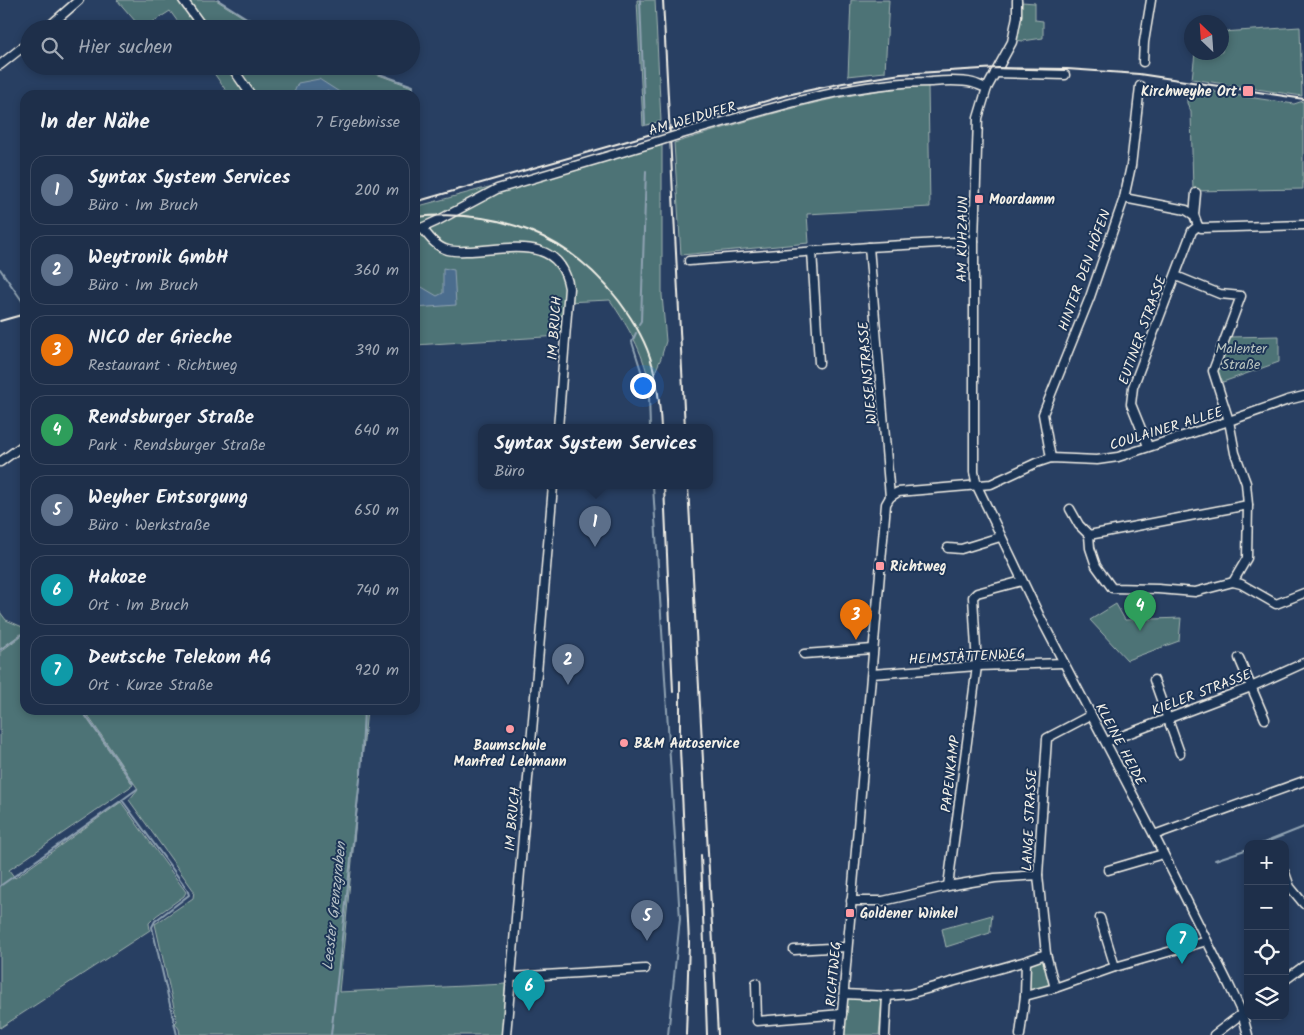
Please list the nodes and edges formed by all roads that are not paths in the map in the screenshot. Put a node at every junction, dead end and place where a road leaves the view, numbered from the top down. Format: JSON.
{"nodes":[{"id":1,"x":79,"y":0,"type":"edge"},
{"id":2,"x":183,"y":0,"type":"edge"},
{"id":3,"x":1017,"y":0,"type":"edge"},
{"id":4,"x":1152,"y":0,"type":"edge"},
{"id":5,"x":56,"y":20,"type":"edge"},
{"id":6,"x":197,"y":20,"type":"edge"},
{"id":7,"x":20,"y":49,"type":"edge"},
{"id":8,"x":1143,"y":62,"type":"dead end"},
{"id":9,"x":0,"y":65,"type":"edge"},
{"id":10,"x":995,"y":73,"type":"junction"},
{"id":11,"x":237,"y":75,"type":"edge"},
{"id":12,"x":1065,"y":75,"type":"dead end"},
{"id":13,"x":1140,"y":86,"type":"dead end"},
{"id":14,"x":987,"y":88,"type":"junction"},
{"id":15,"x":248,"y":90,"type":"edge"},
{"id":16,"x":1196,"y":193,"type":"dead end"},
{"id":17,"x":1124,"y":198,"type":"junction"},
{"id":18,"x":1194,"y":215,"type":"junction"},
{"id":19,"x":1304,"y":225,"type":"edge"},
{"id":20,"x":1198,"y":226,"type":"junction"},
{"id":21,"x":420,"y":228,"type":"edge"},
{"id":22,"x":420,"y":230,"type":"edge"},
{"id":23,"x":974,"y":241,"type":"junction"},
{"id":24,"x":869,"y":246,"type":"junction"},
{"id":25,"x":812,"y":251,"type":"junction"},
{"id":26,"x":689,"y":261,"type":"dead end"},
{"id":27,"x":1176,"y":276,"type":"junction"},
{"id":28,"x":818,"y":363,"type":"dead end"},
{"id":29,"x":1304,"y":396,"type":"edge"},
{"id":30,"x":1229,"y":421,"type":"junction"},
{"id":31,"x":558,"y":424,"type":"edge"},
{"id":32,"x":1148,"y":446,"type":"junction"},
{"id":33,"x":20,"y":448,"type":"edge"},
{"id":34,"x":1051,"y":458,"type":"junction"},
{"id":35,"x":0,"y":462,"type":"edge"},
{"id":36,"x":977,"y":486,"type":"junction"},
{"id":37,"x":553,"y":489,"type":"edge"},
{"id":38,"x":890,"y":497,"type":"junction"},
{"id":39,"x":1248,"y":505,"type":"junction"},
{"id":40,"x":1070,"y":509,"type":"dead end"},
{"id":41,"x":1089,"y":535,"type":"junction"},
{"id":42,"x":1000,"y":536,"type":"junction"},
{"id":43,"x":948,"y":548,"type":"dead end"},
{"id":44,"x":1022,"y":581,"type":"junction"},
{"id":45,"x":1233,"y":582,"type":"junction"},
{"id":46,"x":1304,"y":594,"type":"edge"},
{"id":47,"x":874,"y":650,"type":"junction"},
{"id":48,"x":804,"y":654,"type":"dead end"},
{"id":49,"x":1239,"y":658,"type":"dead end"},
{"id":50,"x":1064,"y":663,"type":"junction"},
{"id":51,"x":1304,"y":664,"type":"edge"},
{"id":52,"x":977,"y":666,"type":"junction"},
{"id":53,"x":872,"y":674,"type":"junction"},
{"id":54,"x":1154,"y":680,"type":"dead end"},
{"id":55,"x":1251,"y":687,"type":"junction"},
{"id":56,"x":1091,"y":715,"type":"junction"},
{"id":57,"x":1168,"y":719,"type":"junction"},
{"id":58,"x":1265,"y":719,"type":"dead end"},
{"id":59,"x":1106,"y":742,"type":"junction"},
{"id":60,"x":1180,"y":754,"type":"dead end"},
{"id":61,"x":1304,"y":781,"type":"edge"},
{"id":62,"x":1154,"y":834,"type":"junction"},
{"id":63,"x":1164,"y":854,"type":"junction"},
{"id":64,"x":1108,"y":870,"type":"dead end"},
{"id":65,"x":1038,"y":875,"type":"junction"},
{"id":66,"x":1289,"y":884,"type":"edge"},
{"id":67,"x":948,"y":886,"type":"junction"},
{"id":68,"x":851,"y":901,"type":"junction"},
{"id":69,"x":1304,"y":904,"type":"edge"},
{"id":70,"x":1100,"y":918,"type":"dead end"},
{"id":71,"x":1207,"y":941,"type":"junction"},
{"id":72,"x":847,"y":946,"type":"junction"},
{"id":73,"x":794,"y":950,"type":"dead end"},
{"id":74,"x":1046,"y":954,"type":"junction"},
{"id":75,"x":1026,"y":961,"type":"junction"},
{"id":76,"x":1304,"y":966,"type":"edge"},
{"id":77,"x":1115,"y":968,"type":"junction"},
{"id":78,"x":645,"y":969,"type":"dead end"},
{"id":79,"x":511,"y":977,"type":"junction"},
{"id":80,"x":1289,"y":977,"type":"edge"},
{"id":81,"x":756,"y":983,"type":"dead end"},
{"id":82,"x":1055,"y":988,"type":"junction"},
{"id":83,"x":844,"y":994,"type":"junction"},
{"id":84,"x":887,"y":996,"type":"junction"},
{"id":85,"x":1025,"y":996,"type":"junction"},
{"id":86,"x":1244,"y":1009,"type":"edge"},
{"id":87,"x":1244,"y":1012,"type":"edge"},
{"id":88,"x":842,"y":1014,"type":"junction"},
{"id":89,"x":1246,"y":1020,"type":"edge"},
{"id":90,"x":506,"y":1035,"type":"edge"},
{"id":91,"x":840,"y":1035,"type":"edge"},
{"id":92,"x":885,"y":1035,"type":"edge"},
{"id":93,"x":1020,"y":1035,"type":"edge"},
{"id":94,"x":1214,"y":1035,"type":"edge"},
{"id":95,"x":1248,"y":1035,"type":"edge"}],
"edges":[{"from":1,"to":5,"type":"street"},
{"from":2,"to":6,"type":"street"},
{"from":3,"to":10,"type":"street","name":"AM KUHZAUN"},
{"from":4,"to":8,"type":"street"},
{"from":7,"to":9,"type":"street"},
{"from":10,"to":12,"type":"street"},
{"from":10,"to":14,"type":"street","name":"AM KUHZAUN"},
{"from":11,"to":15,"type":"street"},
{"from":13,"to":17,"type":"street","name":"HINTER DEN HÖFEN"},
{"from":14,"to":21,"type":"street","name":"AM WEIDUFER","bridge":true},
{"from":14,"to":23,"type":"street","name":"AM KUHZAUN"},
{"from":16,"to":18,"type":"street"},
{"from":17,"to":18,"type":"street"},
{"from":17,"to":34,"type":"street","name":"HINTER DEN HÖFEN"},
{"from":18,"to":20,"type":"street"},
{"from":19,"to":20,"type":"street"},
{"from":20,"to":27,"type":"street","name":"EUTINER STRASSE"},
{"from":22,"to":31,"type":"street","name":"IM BRUCH"},
{"from":23,"to":24,"type":"street"},
{"from":23,"to":36,"type":"street","name":"AM KUHZAUN"},
{"from":24,"to":25,"type":"street"},
{"from":24,"to":38,"type":"street","name":"WIESENSTRASSE"},
{"from":25,"to":26,"type":"street"},
{"from":25,"to":28,"type":"street"},
{"from":27,"to":30,"type":"street"},
{"from":27,"to":32,"type":"street","name":"EUTINER STRASSE"},
{"from":29,"to":30,"type":"street","name":"COULAINER ALLEE"},
{"from":30,"to":32,"type":"street","name":"COULAINER ALLEE"},
{"from":30,"to":39,"type":"street"},
{"from":32,"to":34,"type":"street","name":"COULAINER ALLEE"},
{"from":33,"to":35,"type":"street"},
{"from":34,"to":36,"type":"street","name":"COULAINER ALLEE"},
{"from":36,"to":38,"type":"street"},
{"from":36,"to":42,"type":"street","name":"KLEINE HEIDE"},
{"from":37,"to":79,"type":"street","name":"IM BRUCH"},
{"from":38,"to":47,"type":"street","name":"RICHTWEG"},
{"from":39,"to":41,"type":"street"},
{"from":39,"to":45,"type":"street"},
{"from":40,"to":41,"type":"street"},
{"from":41,"to":45,"type":"street"},
{"from":42,"to":43,"type":"street"},
{"from":42,"to":44,"type":"street","name":"KLEINE HEIDE"},
{"from":44,"to":50,"type":"street","name":"KLEINE HEIDE"},
{"from":44,"to":52,"type":"street","name":"PAPENKAMP"},
{"from":45,"to":46,"type":"street"},
{"from":47,"to":48,"type":"street"},
{"from":47,"to":53,"type":"street","name":"RICHTWEG"},
{"from":49,"to":55,"type":"street"},
{"from":50,"to":52,"type":"street","name":"HEIMSTÄTTENWEG"},
{"from":50,"to":56,"type":"street","name":"KLEINE HEIDE"},
{"from":51,"to":55,"type":"street","name":"KIELER STRASSE"},
{"from":52,"to":53,"type":"street","name":"HEIMSTÄTTENWEG"},
{"from":52,"to":67,"type":"street","name":"PAPENKAMP"},
{"from":53,"to":68,"type":"street","name":"RICHTWEG"},
{"from":54,"to":57,"type":"street"},
{"from":55,"to":57,"type":"street","name":"KIELER STRASSE"},
{"from":55,"to":58,"type":"street"},
{"from":56,"to":59,"type":"street","name":"KLEINE HEIDE"},
{"from":56,"to":65,"type":"street","name":"LANGE STRASSE"},
{"from":57,"to":59,"type":"street","name":"KIELER STRASSE"},
{"from":57,"to":60,"type":"street"},
{"from":59,"to":62,"type":"street","name":"KLEINE HEIDE"},
{"from":61,"to":62,"type":"street"},
{"from":62,"to":63,"type":"street","name":"KLEINE HEIDE"},
{"from":63,"to":64,"type":"street"},
{"from":63,"to":71,"type":"street","name":"KLEINE HEIDE"},
{"from":65,"to":67,"type":"street"},
{"from":65,"to":74,"type":"street","name":"LANGE STRASSE"},
{"from":66,"to":69,"type":"street"},
{"from":67,"to":68,"type":"street"},
{"from":68,"to":72,"type":"street","name":"RICHTWEG"},
{"from":70,"to":77,"type":"street"},
{"from":71,"to":77,"type":"street"},
{"from":71,"to":86,"type":"street","name":"KLEINE HEIDE"},
{"from":72,"to":73,"type":"street"},
{"from":72,"to":83,"type":"street","name":"RICHTWEG"},
{"from":74,"to":75,"type":"street"},
{"from":74,"to":82,"type":"street","name":"LANGE STRASSE"},
{"from":75,"to":84,"type":"street"},
{"from":75,"to":85,"type":"street"},
{"from":76,"to":80,"type":"street"},
{"from":77,"to":82,"type":"street"},
{"from":78,"to":79,"type":"street"},
{"from":79,"to":90,"type":"street","name":"IM BRUCH"},
{"from":81,"to":88,"type":"street"},
{"from":82,"to":85,"type":"street"},
{"from":83,"to":84,"type":"street"},
{"from":83,"to":88,"type":"street","name":"RICHTWEG"},
{"from":84,"to":92,"type":"street"},
{"from":85,"to":93,"type":"street"},
{"from":87,"to":94,"type":"street"},
{"from":88,"to":91,"type":"street","name":"RICHTWEG"},
{"from":89,"to":95,"type":"street","name":"KLEINE HEIDE"}]}
